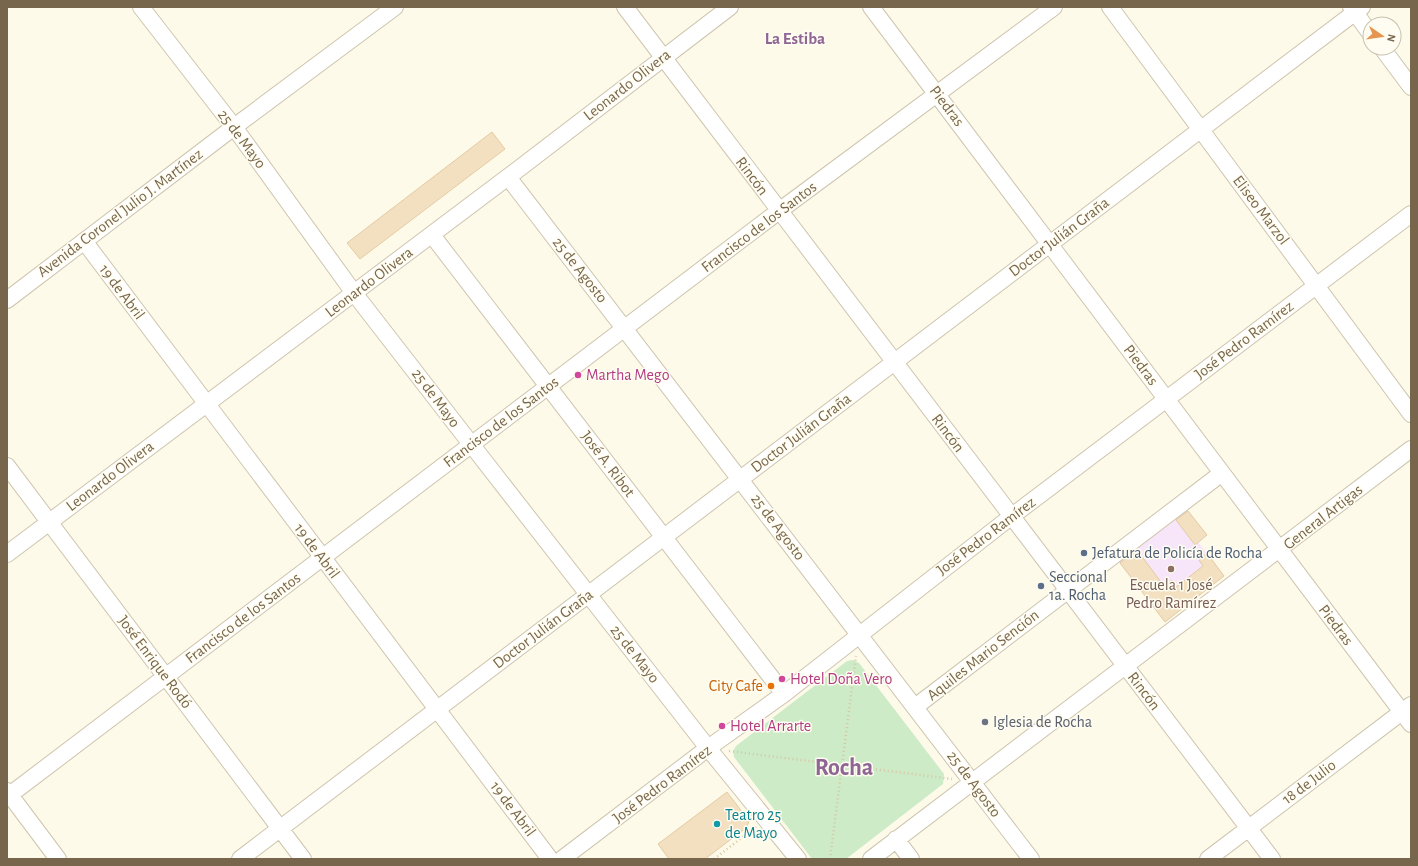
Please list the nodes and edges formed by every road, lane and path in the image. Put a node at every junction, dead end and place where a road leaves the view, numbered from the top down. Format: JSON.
{"nodes":[{"id":1,"x":141,"y":7,"type":"edge"},
{"id":2,"x":395,"y":7,"type":"edge"},
{"id":3,"x":625,"y":7,"type":"edge"},
{"id":4,"x":730,"y":7,"type":"edge"},
{"id":5,"x":871,"y":7,"type":"edge"},
{"id":6,"x":1054,"y":7,"type":"edge"},
{"id":7,"x":1110,"y":7,"type":"edge"},
{"id":8,"x":1356,"y":9,"type":"edge"},
{"id":9,"x":1362,"y":19,"type":"edge"},
{"id":10,"x":1388,"y":56,"type":"edge"},
{"id":11,"x":662,"y":57,"type":"junction"},
{"id":12,"x":1411,"y":86,"type":"edge"},
{"id":13,"x":937,"y":94,"type":"junction"},
{"id":14,"x":234,"y":127,"type":"junction"},
{"id":15,"x":1201,"y":130,"type":"junction"},
{"id":16,"x":508,"y":177,"type":"junction"},
{"id":17,"x":779,"y":211,"type":"junction"},
{"id":18,"x":1411,"y":214,"type":"edge"},
{"id":19,"x":432,"y":235,"type":"junction"},
{"id":20,"x":84,"y":241,"type":"junction"},
{"id":21,"x":1050,"y":244,"type":"junction"},
{"id":22,"x":1318,"y":285,"type":"junction"},
{"id":23,"x":354,"y":293,"type":"junction"},
{"id":24,"x":7,"y":300,"type":"edge"},
{"id":25,"x":625,"y":328,"type":"junction"},
{"id":26,"x":894,"y":362,"type":"junction"},
{"id":27,"x":548,"y":386,"type":"junction"},
{"id":28,"x":1166,"y":399,"type":"junction"},
{"id":29,"x":206,"y":404,"type":"junction"},
{"id":30,"x":1411,"y":414,"type":"edge"},
{"id":31,"x":471,"y":444,"type":"junction"},
{"id":32,"x":1411,"y":449,"type":"edge"},
{"id":33,"x":7,"y":466,"type":"edge"},
{"id":34,"x":1222,"y":473,"type":"junction"},
{"id":35,"x":741,"y":479,"type":"junction"},
{"id":36,"x":1012,"y":516,"type":"junction"},
{"id":37,"x":50,"y":522,"type":"junction"},
{"id":38,"x":664,"y":537,"type":"junction"},
{"id":39,"x":1280,"y":550,"type":"junction"},
{"id":40,"x":7,"y":554,"type":"edge"},
{"id":41,"x":322,"y":558,"type":"junction"},
{"id":42,"x":1069,"y":590,"type":"junction"},
{"id":43,"x":590,"y":594,"type":"junction"},
{"id":44,"x":859,"y":634,"type":"junction"},
{"id":45,"x":1126,"y":666,"type":"junction"},
{"id":46,"x":166,"y":676,"type":"junction"},
{"id":47,"x":784,"y":694,"type":"junction"},
{"id":48,"x":915,"y":707,"type":"junction"},
{"id":49,"x":438,"y":709,"type":"junction"},
{"id":50,"x":1408,"y":714,"type":"edge"},
{"id":51,"x":708,"y":748,"type":"junction"},
{"id":52,"x":842,"y":765,"type":"junction"},
{"id":53,"x":973,"y":782,"type":"junction"},
{"id":54,"x":8,"y":794,"type":"edge"},
{"id":55,"x":766,"y":819,"type":"junction"},
{"id":56,"x":280,"y":828,"type":"junction"},
{"id":57,"x":1248,"y":828,"type":"junction"},
{"id":58,"x":896,"y":839,"type":"junction"},
{"id":59,"x":797,"y":858,"type":"edge"},
{"id":60,"x":58,"y":859,"type":"edge"},
{"id":61,"x":240,"y":859,"type":"edge"},
{"id":62,"x":303,"y":859,"type":"edge"},
{"id":63,"x":550,"y":859,"type":"edge"},
{"id":64,"x":562,"y":859,"type":"edge"},
{"id":65,"x":714,"y":859,"type":"edge"},
{"id":66,"x":830,"y":859,"type":"edge"},
{"id":67,"x":871,"y":859,"type":"edge"},
{"id":68,"x":911,"y":859,"type":"edge"},
{"id":69,"x":1031,"y":859,"type":"edge"},
{"id":70,"x":1208,"y":859,"type":"edge"},
{"id":71,"x":1272,"y":859,"type":"edge"}],
"edges":[{"from":1,"to":14,"type":"street","name":"25 de Mayo"},
{"from":2,"to":14,"type":"street","name":"Avenida Coronel Julio J. Martínez"},
{"from":3,"to":11,"type":"street","name":"Rincón"},
{"from":4,"to":11,"type":"street","name":"Leonardo Olivera"},
{"from":5,"to":13,"type":"street","name":"Piedras"},
{"from":6,"to":13,"type":"street","name":"Francisco de los Santos"},
{"from":7,"to":15,"type":"street","name":"Eliseo Marzol"},
{"from":8,"to":9,"type":"street"},
{"from":8,"to":15,"type":"street","name":"Doctor Julián Graña"},
{"from":10,"to":12,"type":"street"},
{"from":11,"to":16,"type":"street","name":"Leonardo Olivera"},
{"from":11,"to":17,"type":"street","name":"Rincón"},
{"from":13,"to":17,"type":"street","name":"Francisco de los Santos"},
{"from":13,"to":21,"type":"street","name":"Piedras"},
{"from":14,"to":20,"type":"street","name":"Avenida Coronel Julio J. Martínez"},
{"from":14,"to":23,"type":"street","name":"25 de Mayo"},
{"from":15,"to":21,"type":"street","name":"Doctor Julián Graña"},
{"from":15,"to":22,"type":"street","name":"Eliseo Marzol"},
{"from":16,"to":19,"type":"street","name":"Leonardo Olivera"},
{"from":16,"to":25,"type":"street","name":"25 de Agosto"},
{"from":17,"to":25,"type":"street","name":"Francisco de los Santos"},
{"from":17,"to":26,"type":"street","name":"Rincón"},
{"from":18,"to":22,"type":"street","name":"José Pedro Ramírez"},
{"from":19,"to":23,"type":"street","name":"Leonardo Olivera"},
{"from":19,"to":27,"type":"street","name":"José A. Ribot"},
{"from":20,"to":24,"type":"street","name":"Avenida Coronel Julio J. Martínez"},
{"from":20,"to":29,"type":"street","name":"19 de Abril"},
{"from":21,"to":26,"type":"street","name":"Doctor Julián Graña"},
{"from":21,"to":28,"type":"street","name":"Piedras"},
{"from":22,"to":28,"type":"street","name":"José Pedro Ramírez"},
{"from":22,"to":30,"type":"street","name":"Eliseo Marzol"},
{"from":23,"to":29,"type":"street","name":"Leonardo Olivera"},
{"from":23,"to":31,"type":"street","name":"25 de Mayo"},
{"from":25,"to":27,"type":"street","name":"Francisco de los Santos"},
{"from":25,"to":35,"type":"street","name":"25 de Agosto"},
{"from":26,"to":35,"type":"street","name":"Doctor Julián Graña"},
{"from":26,"to":36,"type":"street","name":"Rincón"},
{"from":27,"to":31,"type":"street","name":"Francisco de los Santos"},
{"from":27,"to":38,"type":"street","name":"José A. Ribot"},
{"from":28,"to":34,"type":"street","name":"Piedras"},
{"from":28,"to":36,"type":"street","name":"José Pedro Ramírez"},
{"from":29,"to":37,"type":"street","name":"Leonardo Olivera"},
{"from":29,"to":41,"type":"street","name":"19 de Abril"},
{"from":31,"to":41,"type":"street","name":"Francisco de los Santos"},
{"from":31,"to":43,"type":"street","name":"25 de Mayo"},
{"from":32,"to":39,"type":"street","name":"General Artigas"},
{"from":33,"to":37,"type":"street","name":"José Enrique Rodó"},
{"from":34,"to":39,"type":"street","name":"Piedras"},
{"from":34,"to":42,"type":"street","name":"Aquiles Mario Sención"},
{"from":35,"to":38,"type":"street","name":"Doctor Julián Graña"},
{"from":35,"to":44,"type":"street","name":"25 de Agosto"},
{"from":36,"to":42,"type":"street","name":"Rincón"},
{"from":36,"to":44,"type":"street","name":"José Pedro Ramírez"},
{"from":37,"to":40,"type":"street","name":"Leonardo Olivera"},
{"from":37,"to":46,"type":"street","name":"José Enrique Rodó"},
{"from":38,"to":43,"type":"street","name":"Doctor Julián Graña"},
{"from":38,"to":47,"type":"street","name":"José A. Ribot"},
{"from":39,"to":45,"type":"street","name":"General Artigas"},
{"from":39,"to":50,"type":"street","name":"Piedras"},
{"from":41,"to":46,"type":"street","name":"Francisco de los Santos"},
{"from":41,"to":49,"type":"street","name":"19 de Abril"},
{"from":42,"to":45,"type":"street","name":"Rincón"},
{"from":42,"to":48,"type":"street","name":"Aquiles Mario Sención"},
{"from":43,"to":49,"type":"street","name":"Doctor Julián Graña"},
{"from":43,"to":51,"type":"street","name":"25 de Mayo"},
{"from":44,"to":47,"type":"street","name":"José Pedro Ramírez"},
{"from":44,"to":48,"type":"street","name":"25 de Agosto"},
{"from":44,"to":52,"type":"path"},
{"from":45,"to":53,"type":"street","name":"General Artigas"},
{"from":45,"to":57,"type":"street","name":"Rincón"},
{"from":46,"to":54,"type":"street","name":"Francisco de los Santos"},
{"from":46,"to":56,"type":"street","name":"José Enrique Rodó"},
{"from":47,"to":51,"type":"street","name":"José Pedro Ramírez"},
{"from":48,"to":53,"type":"street","name":"25 de Agosto"},
{"from":49,"to":56,"type":"street","name":"Doctor Julián Graña"},
{"from":49,"to":63,"type":"street","name":"19 de Abril"},
{"from":50,"to":57,"type":"street","name":"18 de Julio"},
{"from":51,"to":52,"type":"path"},
{"from":51,"to":55,"type":"street","name":"25 de Mayo"},
{"from":51,"to":64,"type":"street","name":"José Pedro Ramírez"},
{"from":52,"to":53,"type":"path"},
{"from":52,"to":66,"type":"path"},
{"from":53,"to":58,"type":"street","name":"General Artigas"},
{"from":53,"to":69,"type":"street","name":"25 de Agosto"},
{"from":54,"to":60,"type":"street"},
{"from":55,"to":59,"type":"street","name":"25 de Mayo"},
{"from":55,"to":65,"type":"path"},
{"from":56,"to":61,"type":"street","name":"Doctor Julián Graña"},
{"from":56,"to":62,"type":"street","name":"José Enrique Rodó"},
{"from":57,"to":70,"type":"street","name":"18 de Julio"},
{"from":57,"to":71,"type":"street","name":"Rincón"},
{"from":58,"to":67,"type":"street","name":"General Artigas"},
{"from":58,"to":68,"type":"street"}]}
